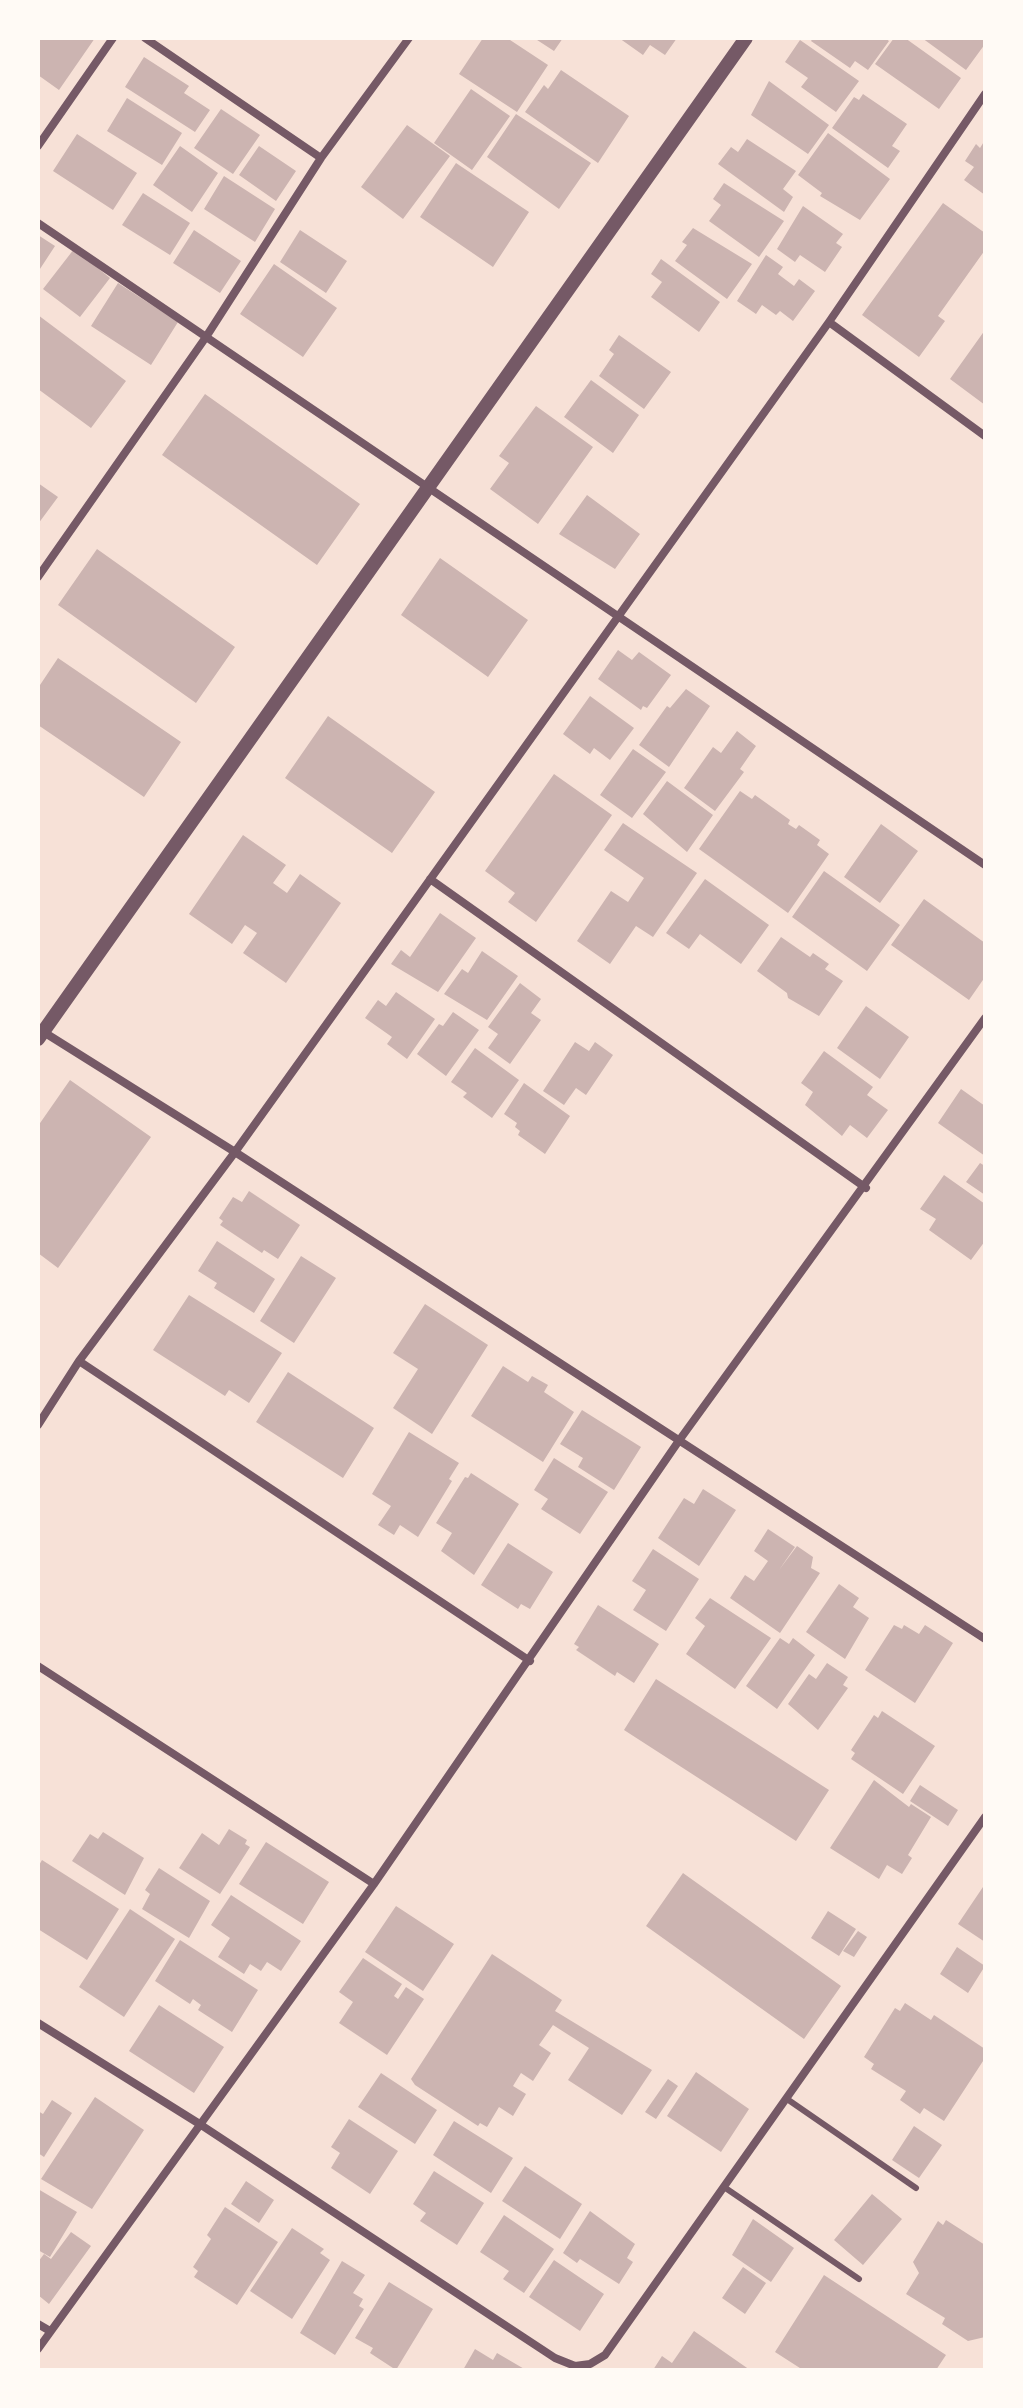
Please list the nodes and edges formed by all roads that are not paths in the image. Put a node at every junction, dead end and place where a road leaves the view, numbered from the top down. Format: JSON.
{"nodes":[{"id":1,"x":113,"y":38,"type":"edge"},
{"id":2,"x":145,"y":38,"type":"edge"},
{"id":3,"x":409,"y":38,"type":"edge"},
{"id":4,"x":746,"y":38,"type":"edge"},
{"id":5,"x":985,"y":94,"type":"edge"},
{"id":6,"x":38,"y":146,"type":"edge"},
{"id":7,"x":321,"y":158,"type":"junction"},
{"id":8,"x":38,"y":223,"type":"edge"},
{"id":9,"x":829,"y":322,"type":"junction"},
{"id":10,"x":206,"y":337,"type":"junction"},
{"id":11,"x":985,"y":436,"type":"edge"},
{"id":12,"x":428,"y":488,"type":"junction"},
{"id":13,"x":38,"y":577,"type":"edge"},
{"id":14,"x":616,"y":615,"type":"junction"},
{"id":15,"x":985,"y":865,"type":"edge"},
{"id":16,"x":430,"y":879,"type":"junction"},
{"id":17,"x":985,"y":1018,"type":"edge"},
{"id":18,"x":40,"y":1033,"type":"edge"},
{"id":19,"x":235,"y":1152,"type":"junction"},
{"id":20,"x":866,"y":1188,"type":"junction"},
{"id":21,"x":79,"y":1361,"type":"junction"},
{"id":22,"x":38,"y":1425,"type":"edge"},
{"id":23,"x":678,"y":1442,"type":"junction"},
{"id":24,"x":985,"y":1639,"type":"edge"},
{"id":25,"x":530,"y":1661,"type":"junction"},
{"id":26,"x":38,"y":1666,"type":"edge"},
{"id":27,"x":985,"y":1817,"type":"edge"},
{"id":28,"x":374,"y":1884,"type":"junction"},
{"id":29,"x":38,"y":2023,"type":"edge"},
{"id":30,"x":787,"y":2099,"type":"junction"},
{"id":31,"x":198,"y":2123,"type":"junction"},
{"id":32,"x":724,"y":2187,"type":"junction"},
{"id":33,"x":916,"y":2188,"type":"dead end"},
{"id":34,"x":859,"y":2279,"type":"dead end"},
{"id":35,"x":38,"y":2324,"type":"edge"},
{"id":36,"x":50,"y":2331,"type":"junction"},
{"id":37,"x":38,"y":2349,"type":"edge"}],
"edges":[{"from":1,"to":6,"type":"street"},
{"from":2,"to":7,"type":"street"},
{"from":3,"to":7,"type":"street"},
{"from":4,"to":12,"type":"street"},
{"from":5,"to":9,"type":"street"},
{"from":7,"to":10,"type":"street"},
{"from":8,"to":10,"type":"street"},
{"from":9,"to":11,"type":"street"},
{"from":9,"to":14,"type":"street"},
{"from":10,"to":12,"type":"street"},
{"from":10,"to":13,"type":"street"},
{"from":12,"to":14,"type":"street"},
{"from":12,"to":18,"type":"street"},
{"from":14,"to":15,"type":"street"},
{"from":14,"to":16,"type":"street"},
{"from":16,"to":19,"type":"street"},
{"from":16,"to":20,"type":"street"},
{"from":17,"to":20,"type":"street"},
{"from":18,"to":19,"type":"street"},
{"from":19,"to":21,"type":"street"},
{"from":19,"to":23,"type":"street"},
{"from":20,"to":23,"type":"street"},
{"from":21,"to":22,"type":"street"},
{"from":21,"to":25,"type":"street"},
{"from":23,"to":24,"type":"street"},
{"from":23,"to":25,"type":"street"},
{"from":25,"to":28,"type":"street"},
{"from":26,"to":28,"type":"street"},
{"from":27,"to":30,"type":"street"},
{"from":28,"to":31,"type":"street"},
{"from":29,"to":31,"type":"street"},
{"from":30,"to":32,"type":"street"},
{"from":30,"to":33,"type":"lane"},
{"from":31,"to":32,"type":"street"},
{"from":31,"to":36,"type":"street"},
{"from":32,"to":34,"type":"lane"},
{"from":35,"to":36,"type":"street"},
{"from":36,"to":37,"type":"street"}]}
